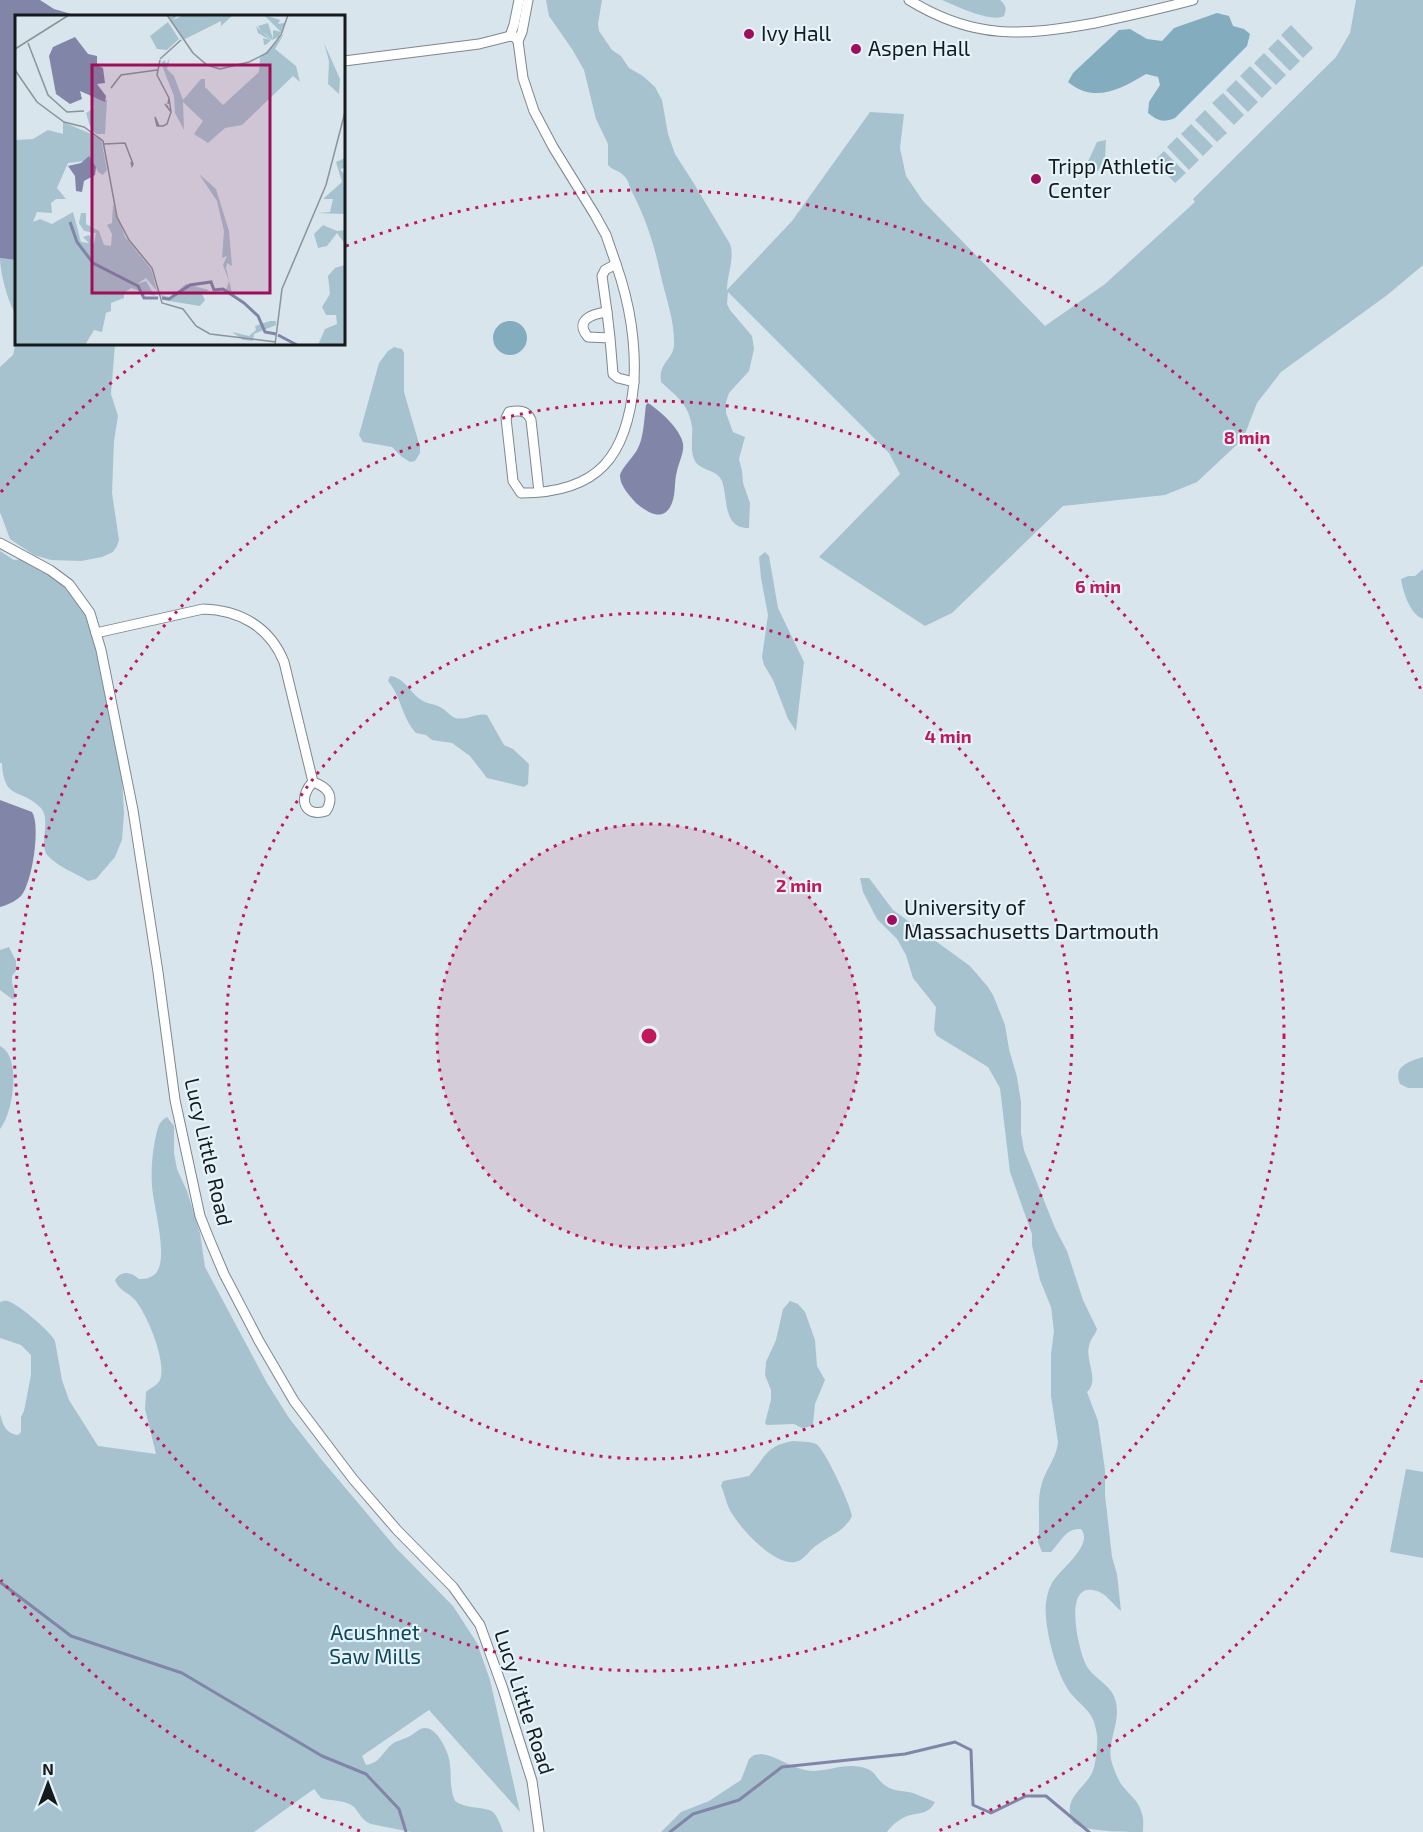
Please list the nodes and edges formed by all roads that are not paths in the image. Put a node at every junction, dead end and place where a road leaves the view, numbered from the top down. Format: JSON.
{"nodes":[{"id":1,"x":519,"y":0,"type":"edge"},
{"id":2,"x":528,"y":0,"type":"edge"},
{"id":3,"x":909,"y":0,"type":"edge"},
{"id":4,"x":1193,"y":0,"type":"edge"},
{"id":5,"x":514,"y":38,"type":"junction"},
{"id":6,"x":345,"y":61,"type":"edge"},
{"id":7,"x":616,"y":264,"type":"junction"},
{"id":8,"x":607,"y":312,"type":"junction"},
{"id":9,"x":610,"y":338,"type":"junction"},
{"id":10,"x":634,"y":382,"type":"junction"},
{"id":11,"x":539,"y":492,"type":"junction"},
{"id":12,"x":0,"y":543,"type":"edge"},
{"id":13,"x":96,"y":633,"type":"junction"},
{"id":14,"x":313,"y":782,"type":"dead end"},
{"id":15,"x":539,"y":1832,"type":"edge"}],
"edges":[{"from":1,"to":5,"type":"street"},
{"from":2,"to":5,"type":"street"},
{"from":3,"to":4,"type":"street"},
{"from":5,"to":6,"type":"street"},
{"from":5,"to":7,"type":"street"},
{"from":7,"to":8,"type":"street"},
{"from":7,"to":10,"type":"street"},
{"from":8,"to":9,"type":"street"},
{"from":8,"to":9,"type":"street"},
{"from":9,"to":10,"type":"street"},
{"from":10,"to":11,"type":"street"},
{"from":11,"to":11,"type":"street"},
{"from":12,"to":13,"type":"street","name":"Lucy Little Road"},
{"from":13,"to":14,"type":"street"},
{"from":13,"to":15,"type":"street","name":"Lucy Little Road"}]}
